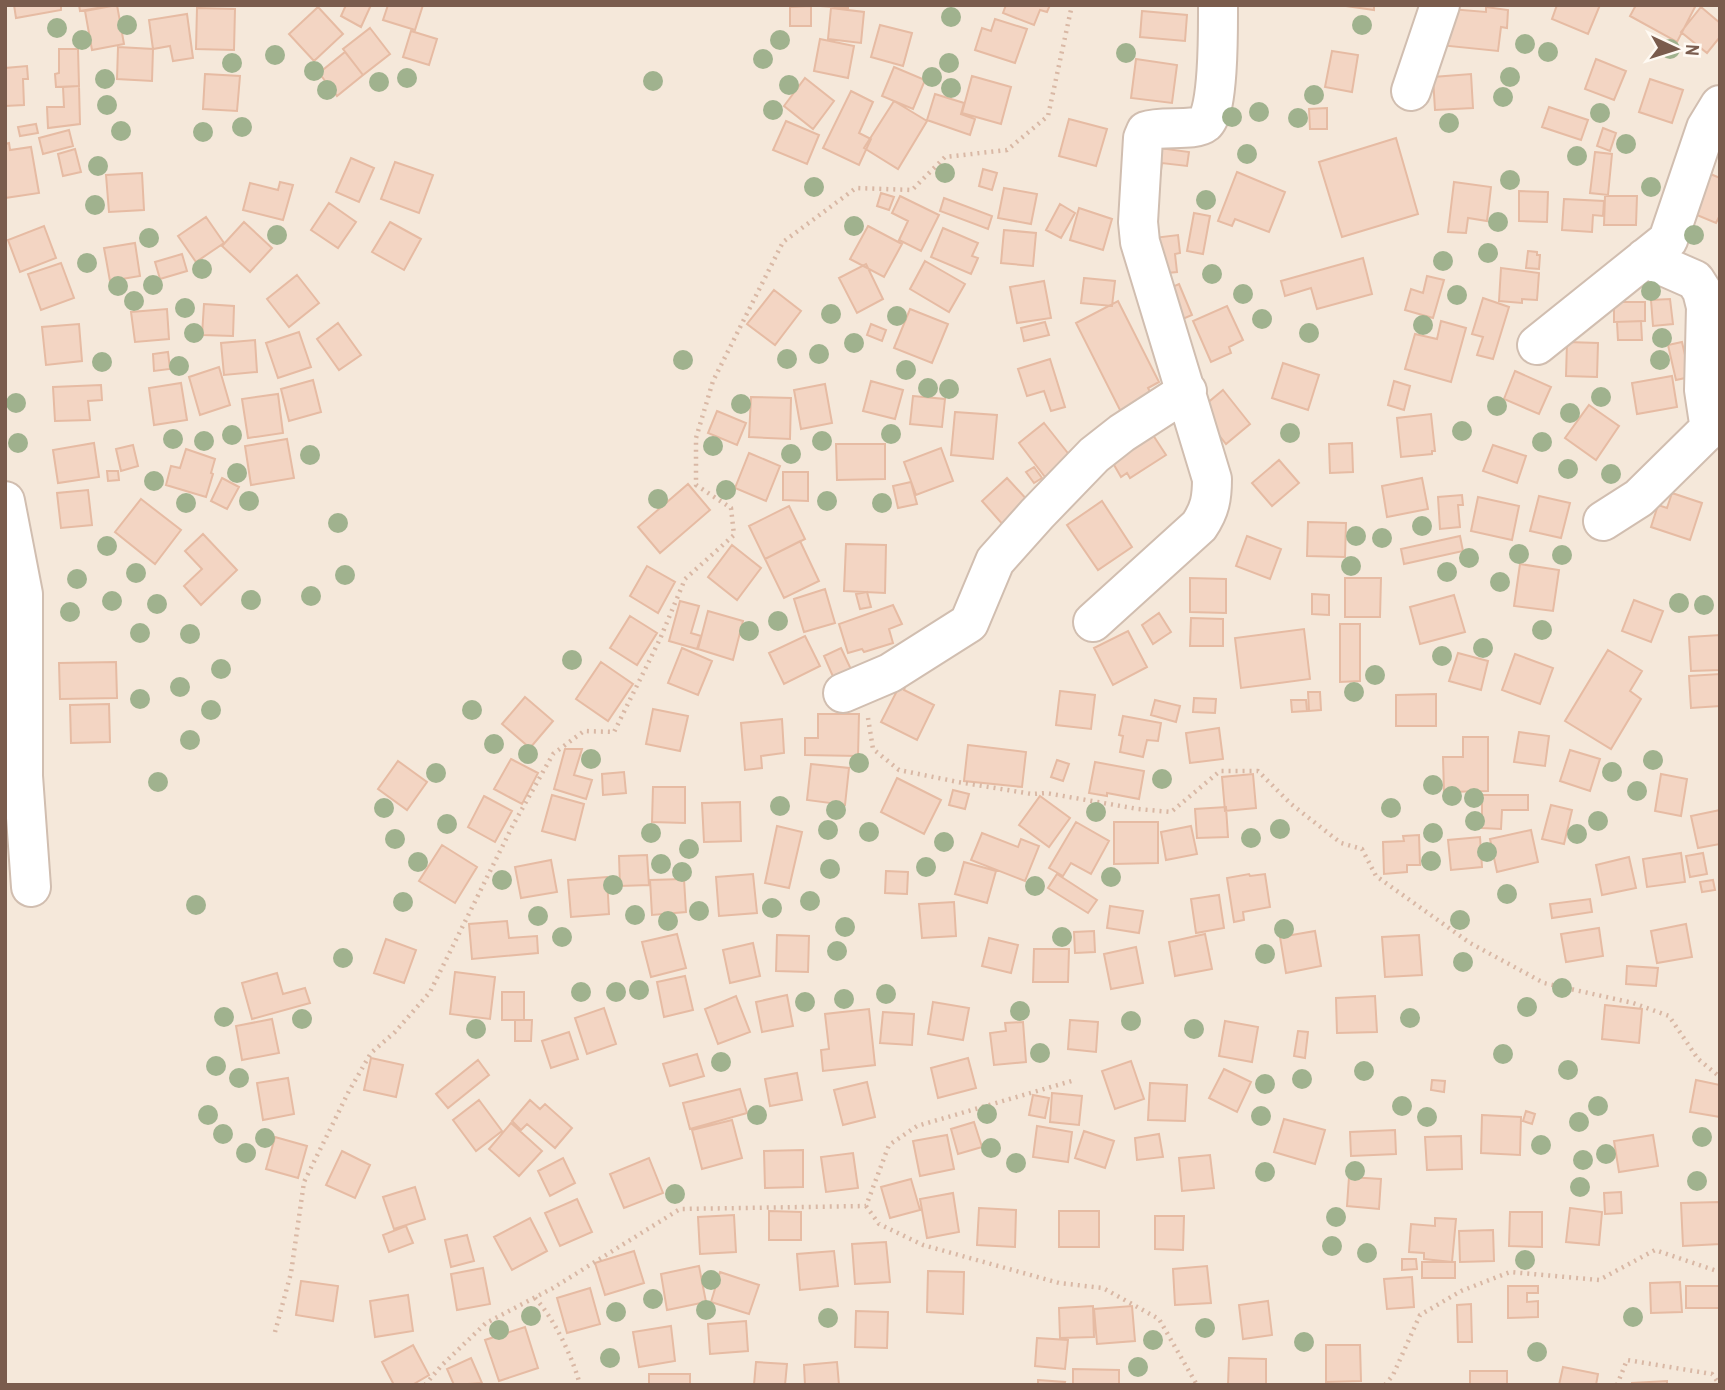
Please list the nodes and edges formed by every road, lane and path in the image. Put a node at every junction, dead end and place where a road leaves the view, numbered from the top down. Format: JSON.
{"nodes":[{"id":1,"x":1072,"y":5,"type":"edge"},
{"id":2,"x":1219,"y":5,"type":"edge"},
{"id":3,"x":1440,"y":5,"type":"edge"},
{"id":4,"x":1411,"y":91,"type":"dead end"},
{"id":5,"x":1720,"y":105,"type":"edge"},
{"id":6,"x":1645,"y":258,"type":"junction"},
{"id":7,"x":1537,"y":345,"type":"dead end"},
{"id":8,"x":1187,"y":391,"type":"junction"},
{"id":9,"x":5,"y":501,"type":"edge"},
{"id":10,"x":1603,"y":521,"type":"dead end"},
{"id":11,"x":1093,"y":622,"type":"dead end"},
{"id":12,"x":843,"y":693,"type":"joint"},
{"id":13,"x":32,"y":887,"type":"dead end"},
{"id":14,"x":1720,"y":1076,"type":"edge"},
{"id":15,"x":1075,"y":1080,"type":"dead end"},
{"id":16,"x":866,"y":1206,"type":"junction"},
{"id":17,"x":1720,"y":1272,"type":"edge"},
{"id":18,"x":535,"y":1298,"type":"junction"},
{"id":19,"x":275,"y":1332,"type":"dead end"},
{"id":20,"x":425,"y":1385,"type":"edge"},
{"id":21,"x":580,"y":1385,"type":"edge"},
{"id":22,"x":1196,"y":1385,"type":"edge"},
{"id":23,"x":1385,"y":1385,"type":"edge"},
{"id":24,"x":1617,"y":1385,"type":"edge"},
{"id":25,"x":1720,"y":1385,"type":"edge"}],
"edges":[{"from":1,"to":19,"type":"path"},
{"from":2,"to":8,"type":"street"},
{"from":3,"to":4,"type":"street"},
{"from":5,"to":6,"type":"street"},
{"from":6,"to":7,"type":"street"},
{"from":6,"to":10,"type":"street"},
{"from":8,"to":11,"type":"street"},
{"from":8,"to":12,"type":"street"},
{"from":9,"to":13,"type":"street"},
{"from":12,"to":14,"type":"path"},
{"from":15,"to":16,"type":"path"},
{"from":16,"to":18,"type":"path"},
{"from":16,"to":22,"type":"path"},
{"from":17,"to":23,"type":"path"},
{"from":18,"to":20,"type":"path"},
{"from":18,"to":21,"type":"path"},
{"from":24,"to":25,"type":"path"}]}
